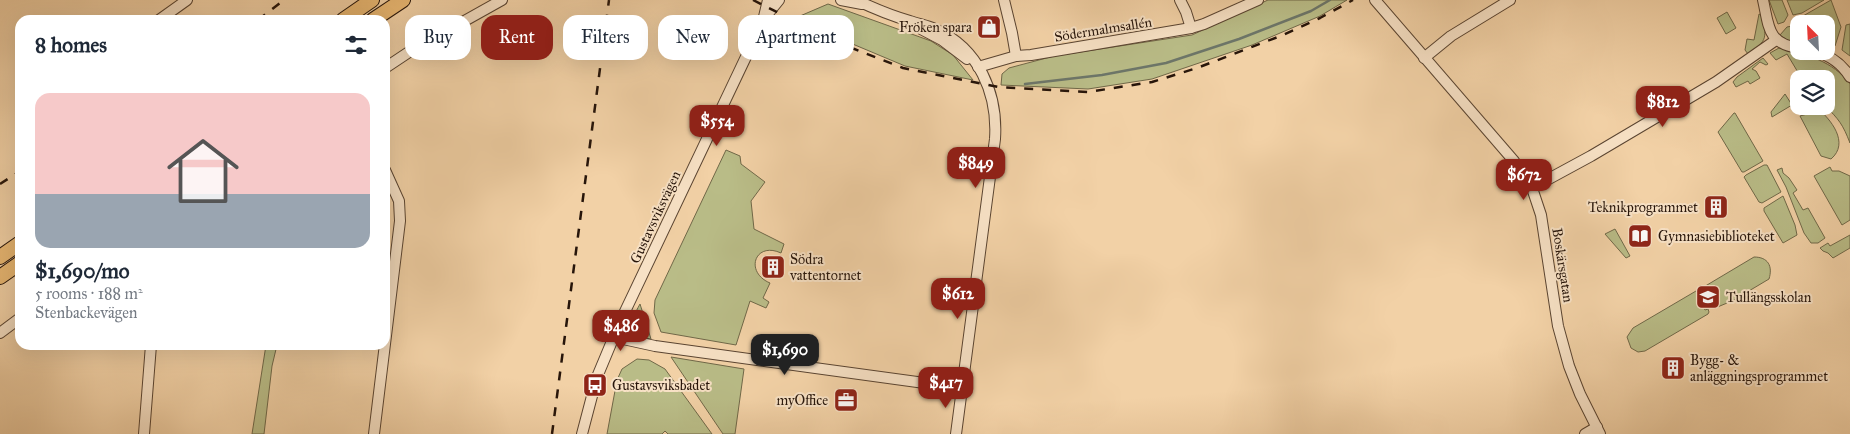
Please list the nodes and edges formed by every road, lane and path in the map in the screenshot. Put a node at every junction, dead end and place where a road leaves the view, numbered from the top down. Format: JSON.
{"nodes":[{"id":1,"x":187,"y":0,"type":"edge"},
{"id":2,"x":372,"y":0,"type":"edge"},
{"id":3,"x":403,"y":0,"type":"edge"},
{"id":4,"x":502,"y":0,"type":"edge"},
{"id":5,"x":768,"y":0,"type":"edge"},
{"id":6,"x":779,"y":0,"type":"edge"},
{"id":7,"x":841,"y":0,"type":"edge"},
{"id":8,"x":856,"y":0,"type":"edge"},
{"id":9,"x":1004,"y":0,"type":"edge"},
{"id":10,"x":1180,"y":0,"type":"edge"},
{"id":11,"x":1258,"y":0,"type":"edge"},
{"id":12,"x":1375,"y":0,"type":"edge"},
{"id":13,"x":1510,"y":0,"type":"edge"},
{"id":14,"x":1763,"y":0,"type":"edge"},
{"id":15,"x":868,"y":6,"type":"junction"},
{"id":16,"x":167,"y":15,"type":"edge"},
{"id":17,"x":350,"y":15,"type":"edge"},
{"id":18,"x":381,"y":15,"type":"edge"},
{"id":19,"x":765,"y":15,"type":"edge"},
{"id":20,"x":767,"y":15,"type":"edge"},
{"id":21,"x":1190,"y":28,"type":"junction"},
{"id":22,"x":1776,"y":40,"type":"junction"},
{"id":23,"x":1790,"y":46,"type":"edge"},
{"id":24,"x":1016,"y":56,"type":"junction"},
{"id":25,"x":1424,"y":58,"type":"junction"},
{"id":26,"x":745,"y":60,"type":"edge"},
{"id":27,"x":1834,"y":60,"type":"edge"},
{"id":28,"x":390,"y":65,"type":"edge"},
{"id":29,"x":978,"y":67,"type":"junction"},
{"id":30,"x":1850,"y":77,"type":"edge"},
{"id":31,"x":390,"y":181,"type":"edge"},
{"id":32,"x":1532,"y":188,"type":"junction"},
{"id":33,"x":15,"y":246,"type":"edge"},
{"id":34,"x":0,"y":257,"type":"edge"},
{"id":35,"x":15,"y":266,"type":"edge"},
{"id":36,"x":0,"y":277,"type":"edge"},
{"id":37,"x":390,"y":303,"type":"edge"},
{"id":38,"x":15,"y":322,"type":"edge"},
{"id":39,"x":0,"y":333,"type":"edge"},
{"id":40,"x":614,"y":337,"type":"junction"},
{"id":41,"x":151,"y":350,"type":"edge"},
{"id":42,"x":384,"y":350,"type":"edge"},
{"id":43,"x":962,"y":388,"type":"junction"},
{"id":44,"x":1599,"y":430,"type":"edge"},
{"id":45,"x":144,"y":434,"type":"edge"},
{"id":46,"x":374,"y":434,"type":"edge"},
{"id":47,"x":582,"y":434,"type":"edge"},
{"id":48,"x":956,"y":434,"type":"edge"},
{"id":49,"x":1586,"y":434,"type":"edge"}],
"edges":[{"from":1,"to":16,"type":"street"},
{"from":2,"to":17,"type":"main road"},
{"from":3,"to":18,"type":"main road"},
{"from":4,"to":28,"type":"street"},
{"from":5,"to":19,"type":"street","name":"Gustavsviksvägen"},
{"from":6,"to":20,"type":"street","name":"Gustavsviksvägen"},
{"from":7,"to":15,"type":"street"},
{"from":8,"to":15,"type":"street"},
{"from":9,"to":24,"type":"street"},
{"from":10,"to":21,"type":"street"},
{"from":11,"to":21,"type":"street","name":"Södermalmsallén"},
{"from":12,"to":25,"type":"street","name":"Boskärsgatan"},
{"from":13,"to":25,"type":"street"},
{"from":14,"to":22,"type":"street"},
{"from":15,"to":29,"type":"street"},
{"from":21,"to":24,"type":"street","name":"Södermalmsallén"},
{"from":22,"to":23,"type":"street"},
{"from":22,"to":32,"type":"street"},
{"from":24,"to":29,"type":"street","name":"Södermalmsallén"},
{"from":25,"to":32,"type":"street","name":"Boskärsgatan"},
{"from":26,"to":40,"type":"street","name":"Gustavsviksvägen"},
{"from":27,"to":30,"type":"street"},
{"from":29,"to":43,"type":"street"},
{"from":31,"to":37,"type":"street"},
{"from":32,"to":44,"type":"street","name":"Boskärsgatan"},
{"from":33,"to":34,"type":"main road"},
{"from":35,"to":36,"type":"main road"},
{"from":38,"to":39,"type":"street"},
{"from":40,"to":43,"type":"street"},
{"from":40,"to":47,"type":"street","name":"Gustavsviksvägen"},
{"from":41,"to":45,"type":"street"},
{"from":42,"to":46,"type":"street"},
{"from":43,"to":48,"type":"street"},
{"from":44,"to":49,"type":"street"}]}
